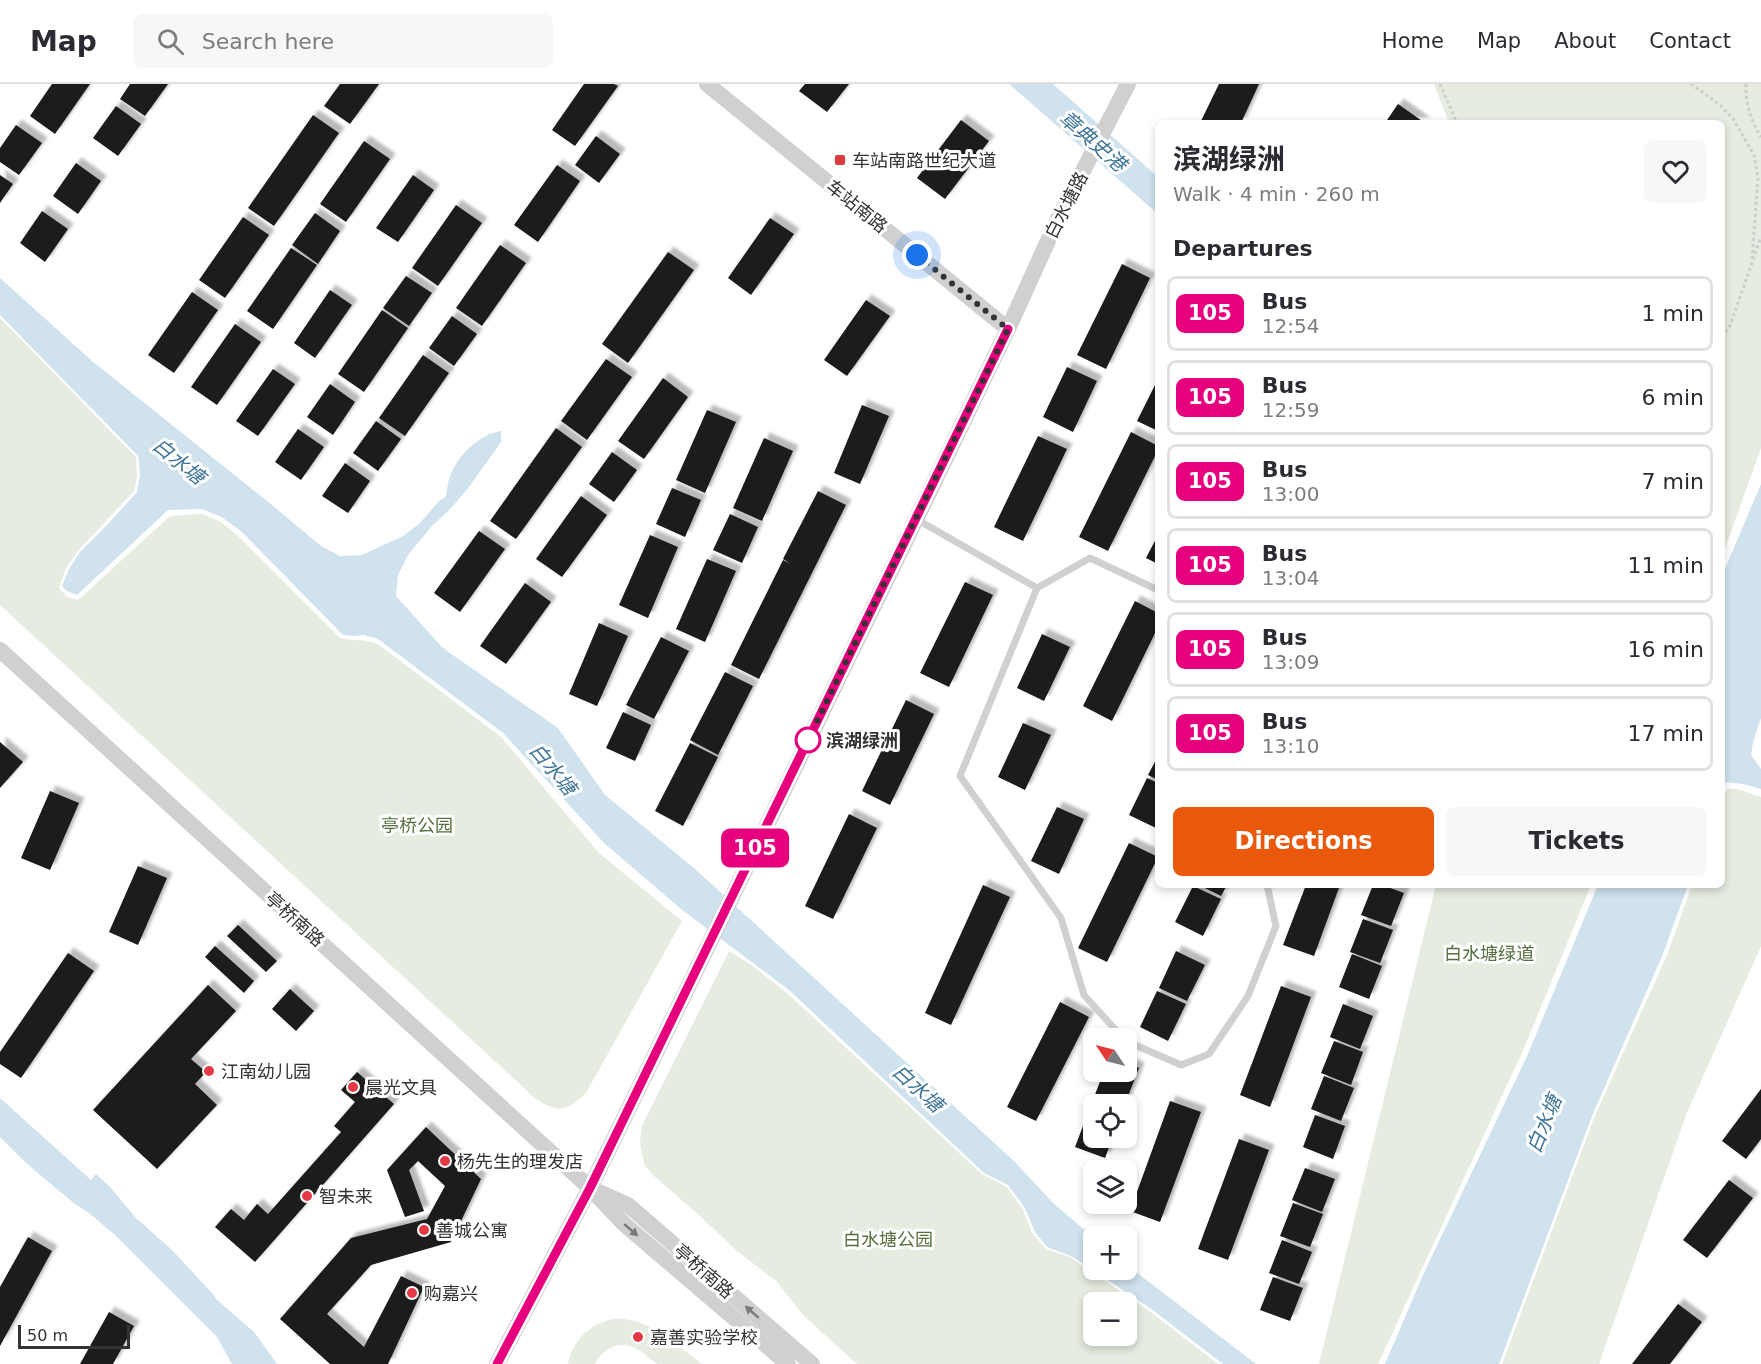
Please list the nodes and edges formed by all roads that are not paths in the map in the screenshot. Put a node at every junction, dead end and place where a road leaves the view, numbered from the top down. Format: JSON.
{"nodes":[{"id":1,"x":707,"y":84,"type":"edge"},
{"id":2,"x":1128,"y":84,"type":"edge"},
{"id":3,"x":1008,"y":329,"type":"junction"},
{"id":4,"x":916,"y":519,"type":"junction"},
{"id":5,"x":1037,"y":588,"type":"junction"},
{"id":6,"x":1155,"y":589,"type":"edge"},
{"id":7,"x":0,"y":650,"type":"edge"},
{"id":8,"x":1268,"y":888,"type":"edge"},
{"id":9,"x":1114,"y":1028,"type":"edge"},
{"id":10,"x":1137,"y":1046,"type":"edge"},
{"id":11,"x":590,"y":1188,"type":"junction"},
{"id":12,"x":497,"y":1364,"type":"edge"},
{"id":13,"x":788,"y":1364,"type":"edge"},
{"id":14,"x":812,"y":1364,"type":"edge"}],
"edges":[{"from":1,"to":3,"type":"street","name":"车站南路"},
{"from":2,"to":3,"type":"street","name":"白水塘路"},
{"from":3,"to":4,"type":"street","name":"白水塘路"},
{"from":4,"to":5,"type":"lane"},
{"from":4,"to":11,"type":"street","name":"白水塘路"},
{"from":5,"to":6,"type":"lane"},
{"from":5,"to":9,"type":"lane"},
{"from":7,"to":11,"type":"street","name":"亭桥南路"},
{"from":8,"to":10,"type":"lane"},
{"from":11,"to":12,"type":"street","name":"白水塘路"},
{"from":11,"to":13,"type":"street","name":"亭桥南路","one_way":true},
{"from":14,"to":11,"type":"street","name":"亭桥南路","one_way":true}]}
